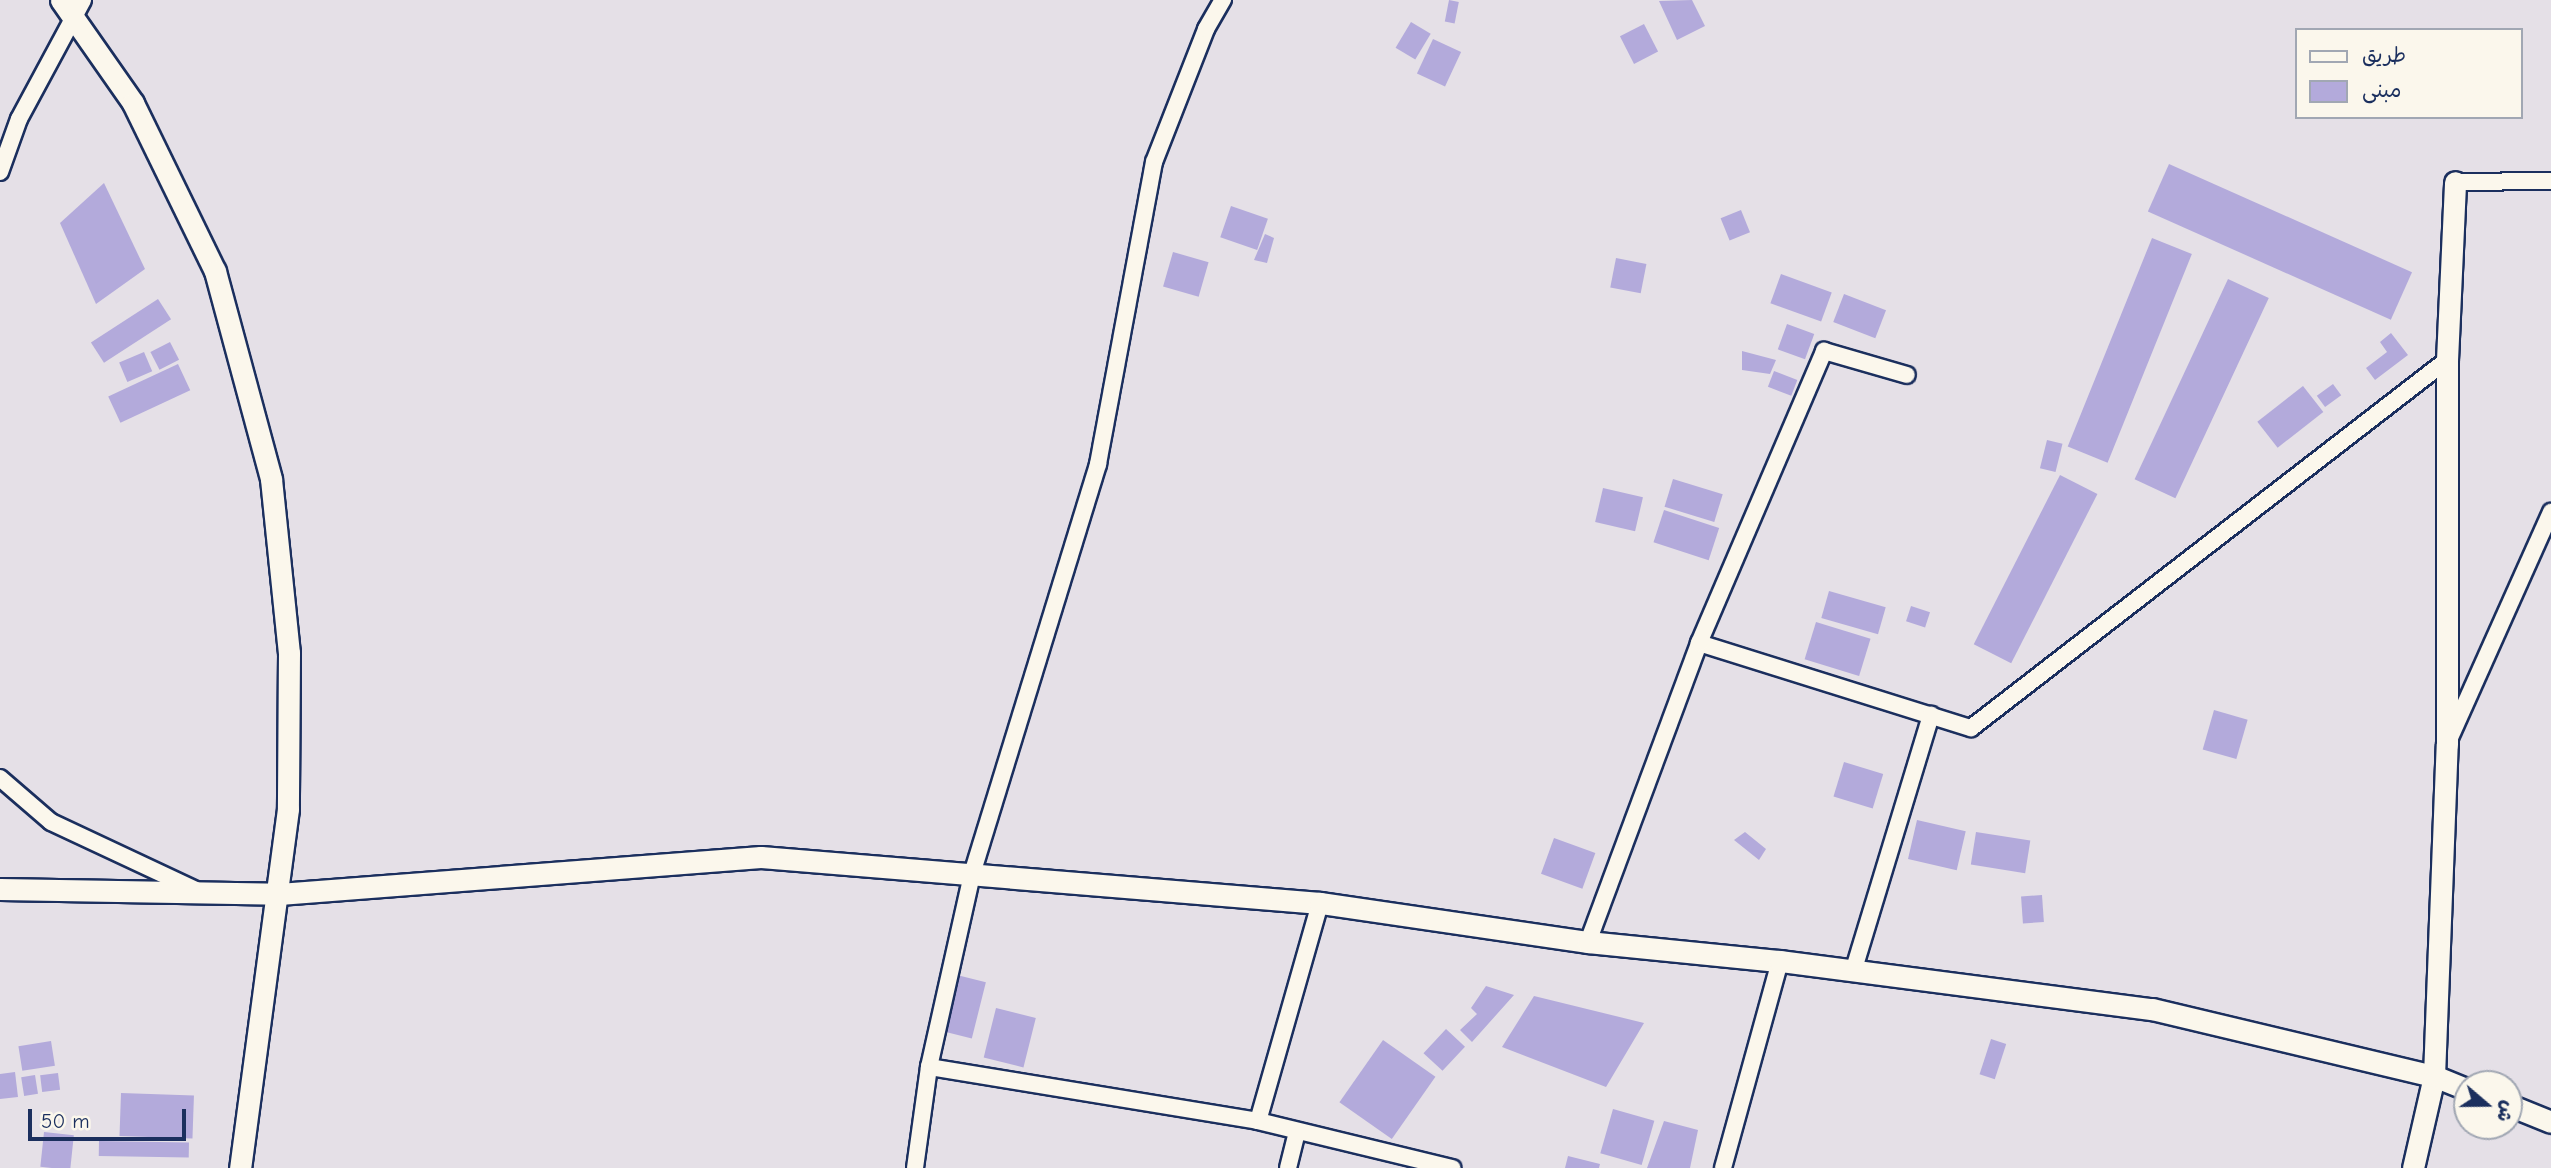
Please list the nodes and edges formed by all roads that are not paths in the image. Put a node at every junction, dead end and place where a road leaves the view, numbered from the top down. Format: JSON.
{"nodes":[{"id":1,"x":61,"y":0,"type":"edge"},
{"id":2,"x":1223,"y":0,"type":"edge"},
{"id":3,"x":78,"y":9,"type":"edge"},
{"id":4,"x":0,"y":172,"type":"edge"},
{"id":5,"x":2551,"y":181,"type":"edge"},
{"id":6,"x":2455,"y":182,"type":"joint"},
{"id":7,"x":2447,"y":360,"type":"junction"},
{"id":8,"x":1907,"y":375,"type":"dead end"},
{"id":9,"x":2551,"y":512,"type":"edge"},
{"id":10,"x":1699,"y":643,"type":"junction"},
{"id":11,"x":1931,"y":715,"type":"junction"},
{"id":12,"x":2447,"y":744,"type":"junction"},
{"id":13,"x":0,"y":778,"type":"edge"},
{"id":14,"x":972,"y":874,"type":"junction"},
{"id":15,"x":0,"y":889,"type":"edge"},
{"id":16,"x":198,"y":891,"type":"junction"},
{"id":17,"x":279,"y":894,"type":"junction"},
{"id":18,"x":1320,"y":903,"type":"junction"},
{"id":19,"x":1588,"y":942,"type":"junction"},
{"id":20,"x":1780,"y":961,"type":"junction"},
{"id":21,"x":1853,"y":972,"type":"junction"},
{"id":22,"x":929,"y":1067,"type":"junction"},
{"id":23,"x":2434,"y":1076,"type":"junction"},
{"id":24,"x":2453,"y":1083,"type":"edge"},
{"id":25,"x":2523,"y":1111,"type":"edge"},
{"id":26,"x":1258,"y":1121,"type":"junction"},
{"id":27,"x":2551,"y":1122,"type":"edge"},
{"id":28,"x":1297,"y":1132,"type":"junction"},
{"id":29,"x":240,"y":1168,"type":"edge"},
{"id":30,"x":915,"y":1168,"type":"edge"},
{"id":31,"x":1288,"y":1168,"type":"edge"},
{"id":32,"x":1452,"y":1168,"type":"edge"},
{"id":33,"x":1723,"y":1168,"type":"edge"},
{"id":34,"x":2413,"y":1168,"type":"edge"}],
"edges":[{"from":1,"to":3,"type":"street"},
{"from":2,"to":14,"type":"street"},
{"from":3,"to":4,"type":"street"},
{"from":3,"to":17,"type":"street"},
{"from":5,"to":6,"type":"street"},
{"from":6,"to":7,"type":"street"},
{"from":7,"to":11,"type":"street"},
{"from":7,"to":12,"type":"street"},
{"from":8,"to":10,"type":"street"},
{"from":9,"to":12,"type":"street"},
{"from":10,"to":11,"type":"street"},
{"from":10,"to":19,"type":"street"},
{"from":11,"to":21,"type":"street"},
{"from":12,"to":23,"type":"street"},
{"from":13,"to":16,"type":"street"},
{"from":14,"to":17,"type":"street"},
{"from":14,"to":18,"type":"street"},
{"from":14,"to":22,"type":"street"},
{"from":15,"to":16,"type":"street"},
{"from":16,"to":17,"type":"street"},
{"from":17,"to":29,"type":"street"},
{"from":18,"to":19,"type":"street"},
{"from":18,"to":26,"type":"street"},
{"from":19,"to":20,"type":"street"},
{"from":20,"to":21,"type":"street"},
{"from":20,"to":33,"type":"street"},
{"from":21,"to":23,"type":"street"},
{"from":22,"to":26,"type":"street"},
{"from":22,"to":30,"type":"street"},
{"from":23,"to":24,"type":"street"},
{"from":23,"to":34,"type":"street"},
{"from":25,"to":27,"type":"street"},
{"from":26,"to":28,"type":"street"},
{"from":28,"to":31,"type":"street"},
{"from":28,"to":32,"type":"street"}]}
